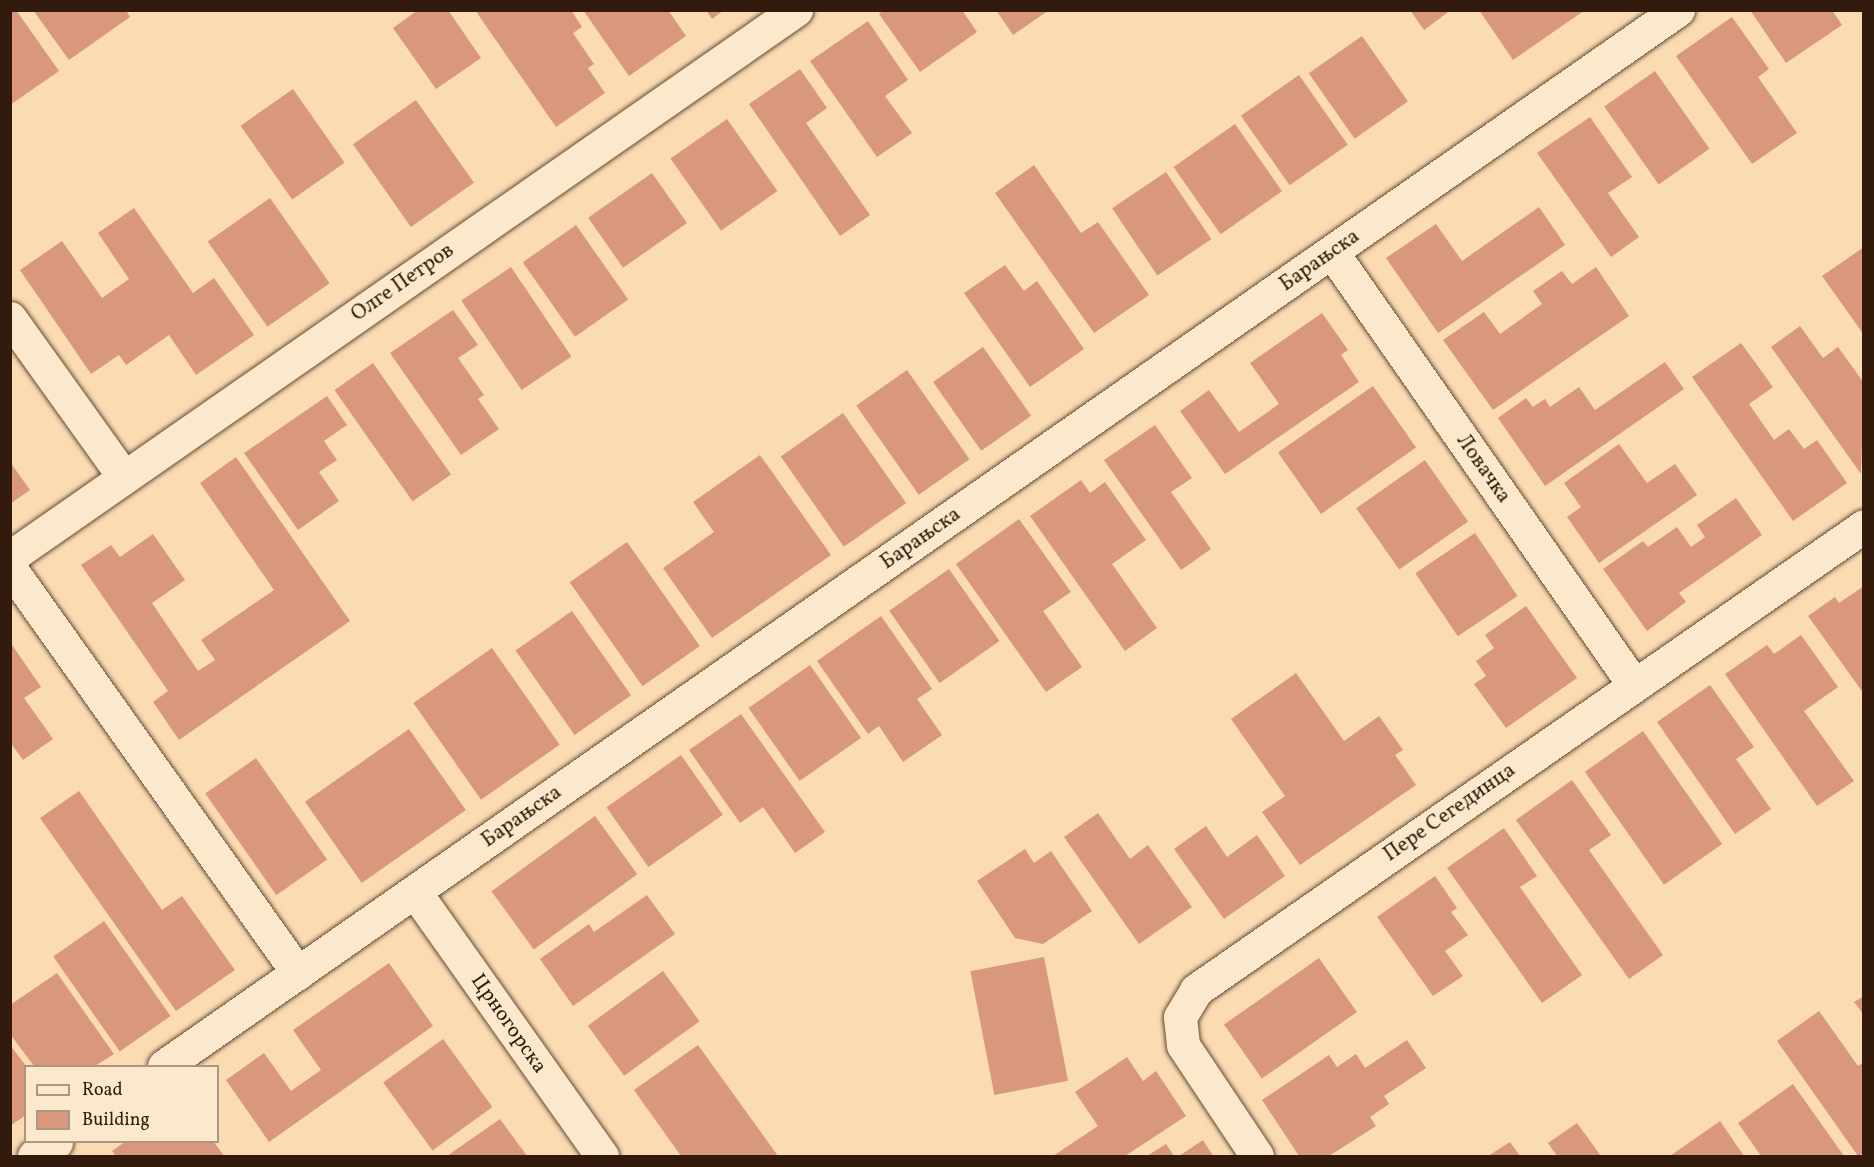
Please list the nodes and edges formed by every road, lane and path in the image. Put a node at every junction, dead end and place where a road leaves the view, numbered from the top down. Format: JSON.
{"nodes":[{"id":1,"x":796,"y":10,"type":"edge"},
{"id":2,"x":1678,"y":10,"type":"edge"},
{"id":3,"x":1332,"y":252,"type":"junction"},
{"id":4,"x":10,"y":318,"type":"edge"},
{"id":5,"x":123,"y":476,"type":"junction"},
{"id":6,"x":1863,"y":526,"type":"edge"},
{"id":7,"x":10,"y":556,"type":"edge"},
{"id":8,"x":10,"y":568,"type":"edge"},
{"id":9,"x":1634,"y":685,"type":"junction"},
{"id":10,"x":415,"y":892,"type":"junction"},
{"id":11,"x":298,"y":973,"type":"junction"},
{"id":12,"x":165,"y":1065,"type":"edge"},
{"id":13,"x":54,"y":1143,"type":"edge"},
{"id":14,"x":34,"y":1156,"type":"edge"},
{"id":15,"x":602,"y":1156,"type":"edge"},
{"id":16,"x":1257,"y":1156,"type":"edge"}],
"edges":[{"from":1,"to":5,"type":"street","name":"Олге Петров"},
{"from":2,"to":3,"type":"street","name":"Барањска"},
{"from":3,"to":9,"type":"street","name":"Ловачка"},
{"from":3,"to":10,"type":"street","name":"Барањска"},
{"from":4,"to":5,"type":"street"},
{"from":5,"to":7,"type":"street","name":"Олге Петров"},
{"from":6,"to":9,"type":"street","name":"Пере Сегединца"},
{"from":8,"to":11,"type":"street"},
{"from":9,"to":16,"type":"street","name":"Пере Сегединца"},
{"from":10,"to":11,"type":"street","name":"Барањска"},
{"from":10,"to":15,"type":"street","name":"Црногорска"},
{"from":11,"to":12,"type":"street","name":"Барањска"},
{"from":13,"to":14,"type":"street"}]}
